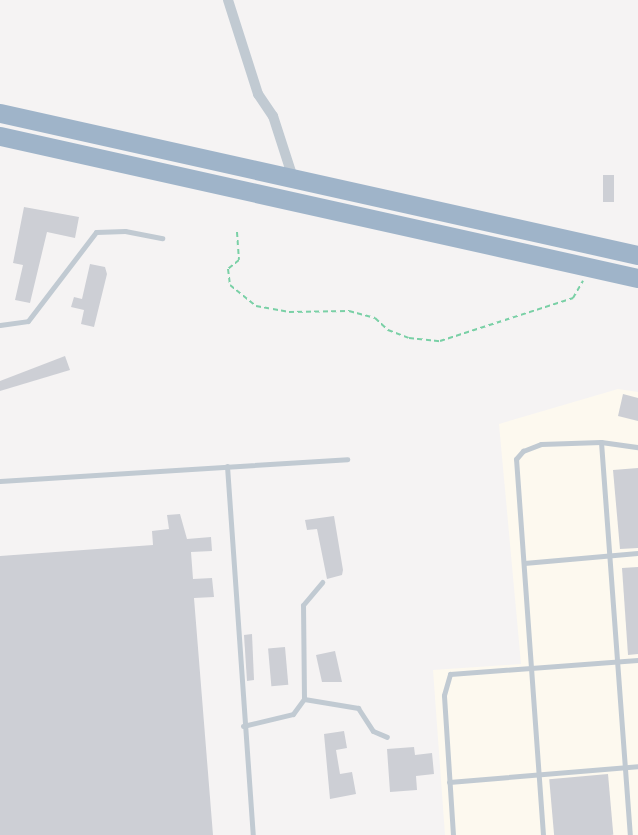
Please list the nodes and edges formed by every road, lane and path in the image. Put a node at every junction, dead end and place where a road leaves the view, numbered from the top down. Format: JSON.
{"nodes":[{"id":1,"x":228,"y":0,"type":"edge"},
{"id":2,"x":0,"y":113,"type":"edge"},
{"id":3,"x":0,"y":136,"type":"edge"},
{"id":4,"x":293,"y":178,"type":"junction"},
{"id":5,"x":237,"y":232,"type":"dead end"},
{"id":6,"x":162,"y":238,"type":"dead end"},
{"id":7,"x":638,"y":255,"type":"edge"},
{"id":8,"x":583,"y":266,"type":"junction"},
{"id":9,"x":638,"y":278,"type":"edge"},
{"id":10,"x":0,"y":325,"type":"edge"},
{"id":11,"x":601,"y":442,"type":"junction"},
{"id":12,"x":638,"y":447,"type":"edge"},
{"id":13,"x":347,"y":459,"type":"dead end"},
{"id":14,"x":227,"y":466,"type":"junction"},
{"id":15,"x":0,"y":481,"type":"edge"},
{"id":16,"x":638,"y":553,"type":"edge"},
{"id":17,"x":610,"y":555,"type":"junction"},
{"id":18,"x":524,"y":564,"type":"junction"},
{"id":19,"x":322,"y":582,"type":"dead end"},
{"id":20,"x":638,"y":660,"type":"edge"},
{"id":21,"x":618,"y":661,"type":"junction"},
{"id":22,"x":530,"y":668,"type":"junction"},
{"id":23,"x":304,"y":699,"type":"junction"},
{"id":24,"x":243,"y":726,"type":"junction"},
{"id":25,"x":387,"y":737,"type":"dead end"},
{"id":26,"x":638,"y":766,"type":"edge"},
{"id":27,"x":625,"y":767,"type":"junction"},
{"id":28,"x":540,"y":772,"type":"junction"},
{"id":29,"x":449,"y":782,"type":"junction"},
{"id":30,"x":253,"y":835,"type":"edge"},
{"id":31,"x":453,"y":835,"type":"edge"},
{"id":32,"x":543,"y":835,"type":"edge"},
{"id":33,"x":629,"y":835,"type":"edge"}],
"edges":[{"from":1,"to":4,"type":"street"},
{"from":2,"to":4,"type":"highway"},
{"from":3,"to":8,"type":"highway"},
{"from":4,"to":7,"type":"highway"},
{"from":5,"to":8,"type":"path"},
{"from":6,"to":10,"type":"lane"},
{"from":8,"to":9,"type":"highway"},
{"from":11,"to":12,"type":"lane"},
{"from":11,"to":17,"type":"lane"},
{"from":11,"to":18,"type":"lane"},
{"from":13,"to":14,"type":"lane"},
{"from":14,"to":15,"type":"lane"},
{"from":14,"to":24,"type":"lane"},
{"from":16,"to":17,"type":"lane"},
{"from":17,"to":18,"type":"lane"},
{"from":17,"to":21,"type":"lane"},
{"from":18,"to":22,"type":"lane"},
{"from":19,"to":23,"type":"lane"},
{"from":20,"to":21,"type":"lane"},
{"from":21,"to":22,"type":"lane"},
{"from":21,"to":27,"type":"lane"},
{"from":22,"to":28,"type":"lane"},
{"from":22,"to":29,"type":"lane"},
{"from":23,"to":24,"type":"lane"},
{"from":23,"to":25,"type":"lane"},
{"from":24,"to":30,"type":"lane"},
{"from":26,"to":27,"type":"lane"},
{"from":27,"to":28,"type":"lane"},
{"from":27,"to":33,"type":"lane"},
{"from":28,"to":29,"type":"lane"},
{"from":28,"to":32,"type":"lane"},
{"from":29,"to":31,"type":"lane"}]}
